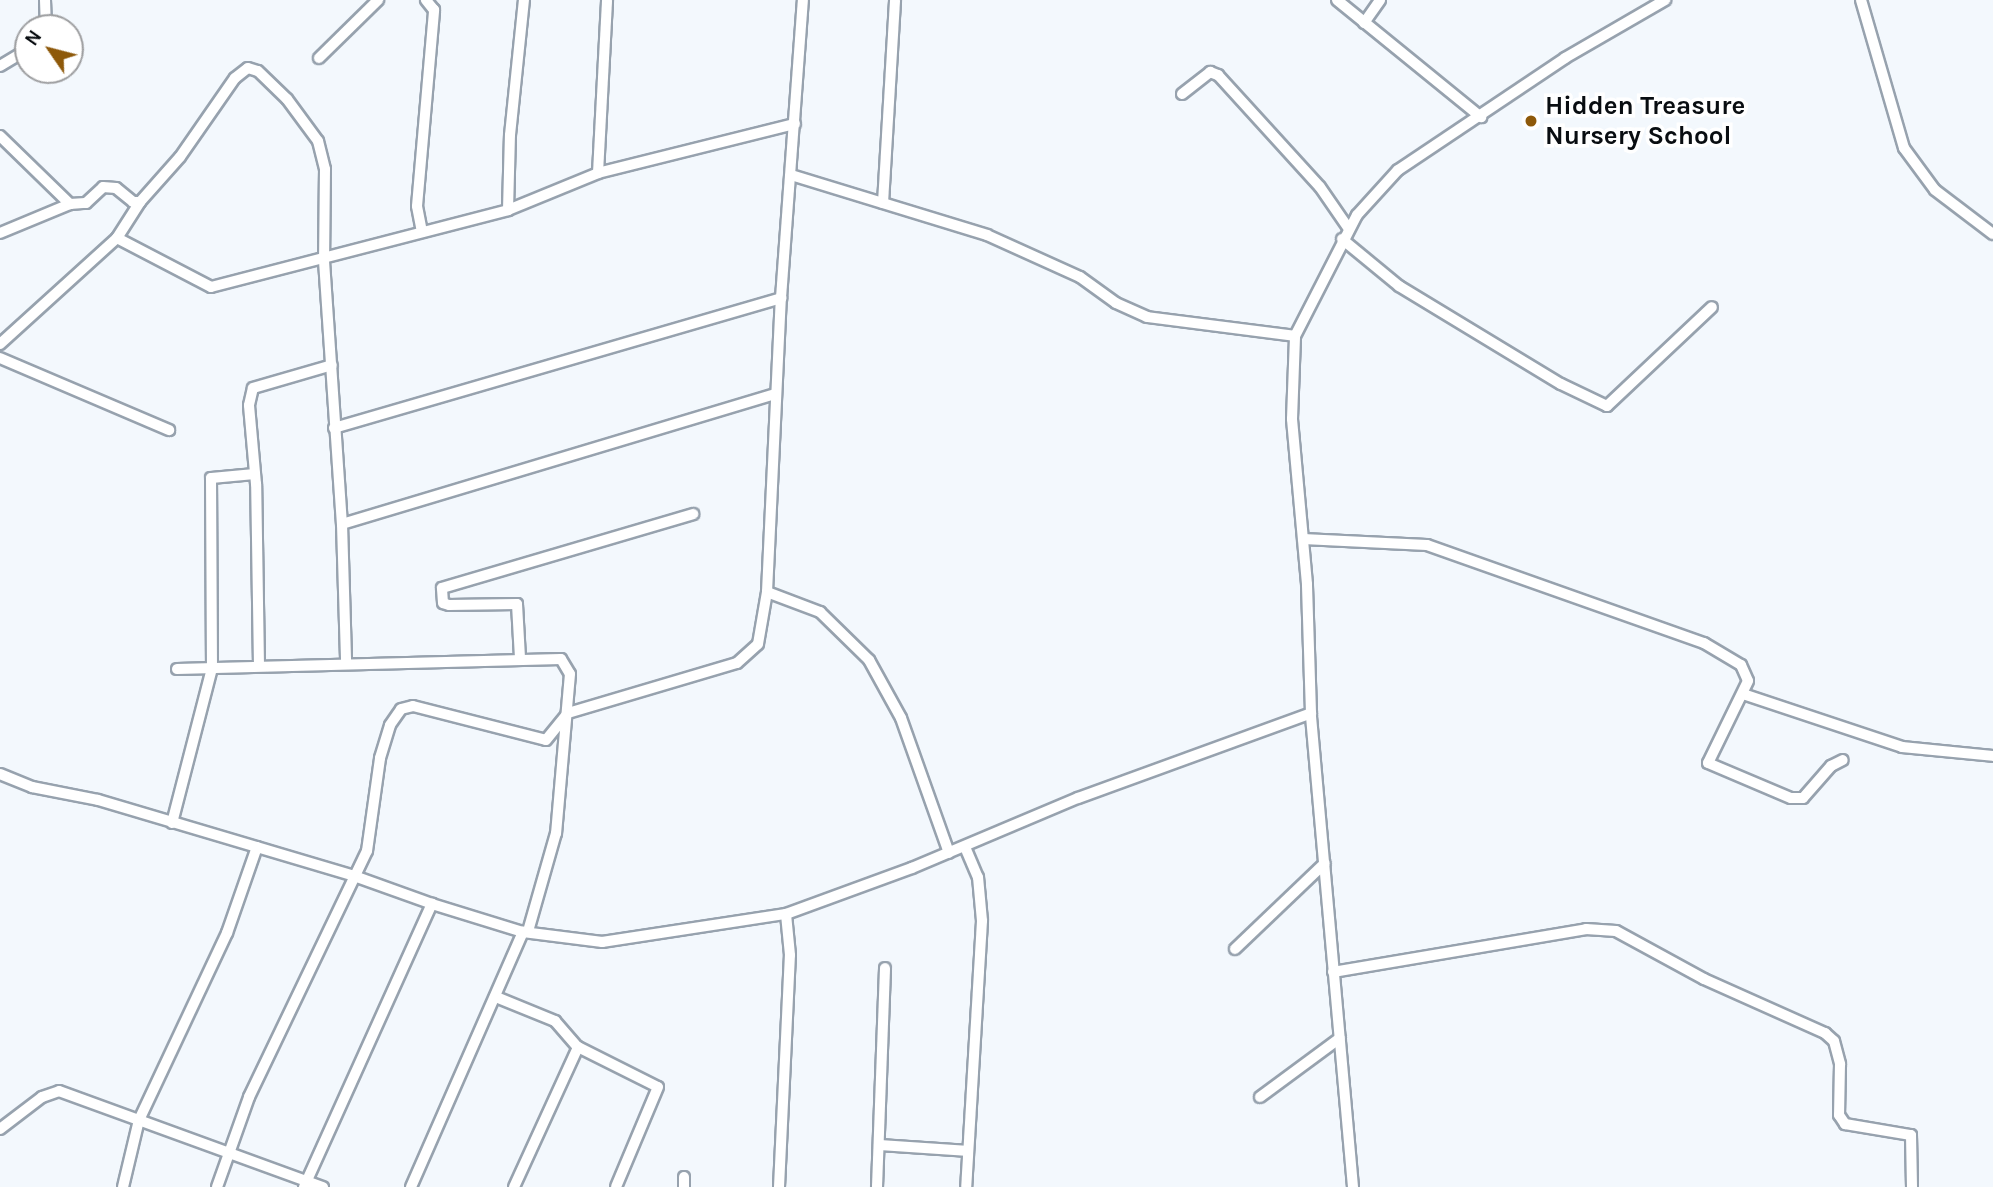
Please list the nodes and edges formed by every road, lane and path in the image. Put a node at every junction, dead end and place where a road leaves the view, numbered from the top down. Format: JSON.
{"nodes":[{"id":1,"x":378,"y":0,"type":"edge"},
{"id":2,"x":426,"y":0,"type":"edge"},
{"id":3,"x":524,"y":0,"type":"edge"},
{"id":4,"x":607,"y":0,"type":"edge"},
{"id":5,"x":803,"y":0,"type":"edge"},
{"id":6,"x":895,"y":0,"type":"edge"},
{"id":7,"x":1337,"y":0,"type":"edge"},
{"id":8,"x":1380,"y":0,"type":"edge"},
{"id":9,"x":1665,"y":0,"type":"edge"},
{"id":10,"x":1861,"y":0,"type":"edge"},
{"id":11,"x":1364,"y":23,"type":"junction"},
{"id":12,"x":319,"y":58,"type":"dead end"},
{"id":13,"x":1182,"y":94,"type":"dead end"},
{"id":14,"x":1481,"y":117,"type":"junction"},
{"id":15,"x":795,"y":124,"type":"junction"},
{"id":16,"x":0,"y":136,"type":"edge"},
{"id":17,"x":598,"y":173,"type":"junction"},
{"id":18,"x":791,"y":175,"type":"junction"},
{"id":19,"x":140,"y":202,"type":"junction"},
{"id":20,"x":883,"y":203,"type":"junction"},
{"id":21,"x":70,"y":204,"type":"junction"},
{"id":22,"x":508,"y":210,"type":"junction"},
{"id":23,"x":1349,"y":229,"type":"junction"},
{"id":24,"x":422,"y":232,"type":"junction"},
{"id":25,"x":0,"y":233,"type":"edge"},
{"id":26,"x":1993,"y":234,"type":"edge"},
{"id":27,"x":117,"y":238,"type":"junction"},
{"id":28,"x":1342,"y":239,"type":"junction"},
{"id":29,"x":324,"y":261,"type":"junction"},
{"id":30,"x":781,"y":298,"type":"junction"},
{"id":31,"x":1712,"y":307,"type":"dead end"},
{"id":32,"x":1295,"y":336,"type":"junction"},
{"id":33,"x":0,"y":344,"type":"edge"},
{"id":34,"x":0,"y":358,"type":"edge"},
{"id":35,"x":332,"y":365,"type":"junction"},
{"id":36,"x":776,"y":394,"type":"junction"},
{"id":37,"x":334,"y":428,"type":"junction"},
{"id":38,"x":169,"y":430,"type":"dead end"},
{"id":39,"x":255,"y":474,"type":"junction"},
{"id":40,"x":694,"y":514,"type":"dead end"},
{"id":41,"x":342,"y":524,"type":"junction"},
{"id":42,"x":1303,"y":539,"type":"junction"},
{"id":43,"x":768,"y":593,"type":"junction"},
{"id":44,"x":520,"y":658,"type":"junction"},
{"id":45,"x":346,"y":662,"type":"junction"},
{"id":46,"x":259,"y":666,"type":"junction"},
{"id":47,"x":212,"y":668,"type":"junction"},
{"id":48,"x":177,"y":669,"type":"dead end"},
{"id":49,"x":1743,"y":694,"type":"junction"},
{"id":50,"x":568,"y":713,"type":"junction"},
{"id":51,"x":1311,"y":713,"type":"junction"},
{"id":52,"x":1993,"y":757,"type":"edge"},
{"id":53,"x":1843,"y":760,"type":"dead end"},
{"id":54,"x":0,"y":774,"type":"edge"},
{"id":55,"x":172,"y":823,"type":"junction"},
{"id":56,"x":965,"y":846,"type":"junction"},
{"id":57,"x":257,"y":847,"type":"junction"},
{"id":58,"x":948,"y":853,"type":"junction"},
{"id":59,"x":1325,"y":863,"type":"junction"},
{"id":60,"x":354,"y":876,"type":"junction"},
{"id":61,"x":432,"y":904,"type":"junction"},
{"id":62,"x":786,"y":914,"type":"junction"},
{"id":63,"x":526,"y":932,"type":"junction"},
{"id":64,"x":1235,"y":949,"type":"dead end"},
{"id":65,"x":885,"y":968,"type":"dead end"},
{"id":66,"x":1334,"y":972,"type":"junction"},
{"id":67,"x":496,"y":997,"type":"junction"},
{"id":68,"x":1340,"y":1038,"type":"junction"},
{"id":69,"x":578,"y":1047,"type":"junction"},
{"id":70,"x":1260,"y":1097,"type":"dead end"},
{"id":71,"x":139,"y":1120,"type":"junction"},
{"id":72,"x":0,"y":1129,"type":"edge"},
{"id":73,"x":881,"y":1146,"type":"junction"},
{"id":74,"x":227,"y":1150,"type":"junction"},
{"id":75,"x":968,"y":1151,"type":"junction"},
{"id":76,"x":305,"y":1184,"type":"edge"},
{"id":77,"x":123,"y":1187,"type":"edge"},
{"id":78,"x":217,"y":1187,"type":"edge"},
{"id":79,"x":323,"y":1187,"type":"edge"},
{"id":80,"x":411,"y":1187,"type":"edge"},
{"id":81,"x":514,"y":1187,"type":"edge"},
{"id":82,"x":616,"y":1187,"type":"edge"},
{"id":83,"x":779,"y":1187,"type":"edge"},
{"id":84,"x":877,"y":1187,"type":"edge"},
{"id":85,"x":966,"y":1187,"type":"edge"},
{"id":86,"x":1353,"y":1187,"type":"edge"},
{"id":87,"x":1912,"y":1187,"type":"edge"}],
"edges":[{"from":1,"to":12,"type":"street"},
{"from":2,"to":24,"type":"street"},
{"from":3,"to":22,"type":"street"},
{"from":4,"to":17,"type":"street"},
{"from":5,"to":15,"type":"street"},
{"from":6,"to":20,"type":"street"},
{"from":7,"to":11,"type":"street"},
{"from":8,"to":11,"type":"street"},
{"from":9,"to":14,"type":"street"},
{"from":10,"to":26,"type":"street"},
{"from":11,"to":14,"type":"street"},
{"from":13,"to":23,"type":"street"},
{"from":14,"to":23,"type":"street"},
{"from":15,"to":17,"type":"street"},
{"from":15,"to":18,"type":"street"},
{"from":16,"to":21,"type":"street"},
{"from":17,"to":22,"type":"street"},
{"from":18,"to":20,"type":"street"},
{"from":18,"to":30,"type":"street"},
{"from":19,"to":21,"type":"street"},
{"from":19,"to":27,"type":"street"},
{"from":19,"to":29,"type":"street"},
{"from":20,"to":32,"type":"street"},
{"from":21,"to":25,"type":"street"},
{"from":22,"to":24,"type":"street"},
{"from":23,"to":28,"type":"street"},
{"from":24,"to":29,"type":"street"},
{"from":27,"to":29,"type":"street"},
{"from":27,"to":33,"type":"street"},
{"from":28,"to":31,"type":"street"},
{"from":28,"to":32,"type":"street"},
{"from":29,"to":35,"type":"street"},
{"from":30,"to":36,"type":"street"},
{"from":30,"to":37,"type":"street"},
{"from":32,"to":42,"type":"street"},
{"from":34,"to":38,"type":"street"},
{"from":35,"to":37,"type":"street"},
{"from":35,"to":39,"type":"street"},
{"from":36,"to":41,"type":"street"},
{"from":36,"to":43,"type":"street"},
{"from":37,"to":41,"type":"street"},
{"from":39,"to":46,"type":"street"},
{"from":39,"to":47,"type":"street"},
{"from":40,"to":44,"type":"street"},
{"from":41,"to":45,"type":"street"},
{"from":42,"to":49,"type":"street"},
{"from":42,"to":51,"type":"street"},
{"from":43,"to":50,"type":"street"},
{"from":43,"to":58,"type":"street"},
{"from":44,"to":45,"type":"street"},
{"from":44,"to":50,"type":"street"},
{"from":45,"to":46,"type":"street"},
{"from":46,"to":47,"type":"street"},
{"from":47,"to":48,"type":"street"},
{"from":47,"to":55,"type":"street"},
{"from":49,"to":52,"type":"street"},
{"from":49,"to":53,"type":"street"},
{"from":50,"to":60,"type":"street"},
{"from":50,"to":63,"type":"street"},
{"from":51,"to":56,"type":"street"},
{"from":51,"to":59,"type":"street"},
{"from":54,"to":55,"type":"street"},
{"from":55,"to":57,"type":"street"},
{"from":56,"to":58,"type":"street"},
{"from":56,"to":75,"type":"street"},
{"from":57,"to":60,"type":"street"},
{"from":57,"to":71,"type":"street"},
{"from":58,"to":62,"type":"street"},
{"from":59,"to":64,"type":"street"},
{"from":59,"to":66,"type":"street"},
{"from":60,"to":61,"type":"street"},
{"from":60,"to":74,"type":"street"},
{"from":61,"to":63,"type":"street"},
{"from":61,"to":76,"type":"street"},
{"from":62,"to":63,"type":"street"},
{"from":62,"to":83,"type":"street"},
{"from":63,"to":67,"type":"street"},
{"from":65,"to":73,"type":"street"},
{"from":66,"to":68,"type":"street"},
{"from":66,"to":87,"type":"street"},
{"from":67,"to":69,"type":"street"},
{"from":67,"to":80,"type":"street"},
{"from":68,"to":70,"type":"street"},
{"from":68,"to":86,"type":"street"},
{"from":69,"to":81,"type":"street"},
{"from":69,"to":82,"type":"street"},
{"from":71,"to":72,"type":"street"},
{"from":71,"to":74,"type":"street"},
{"from":71,"to":77,"type":"street"},
{"from":73,"to":75,"type":"street"},
{"from":73,"to":84,"type":"street"},
{"from":74,"to":76,"type":"street"},
{"from":74,"to":78,"type":"street"},
{"from":75,"to":85,"type":"street"},
{"from":76,"to":79,"type":"street"}]}
